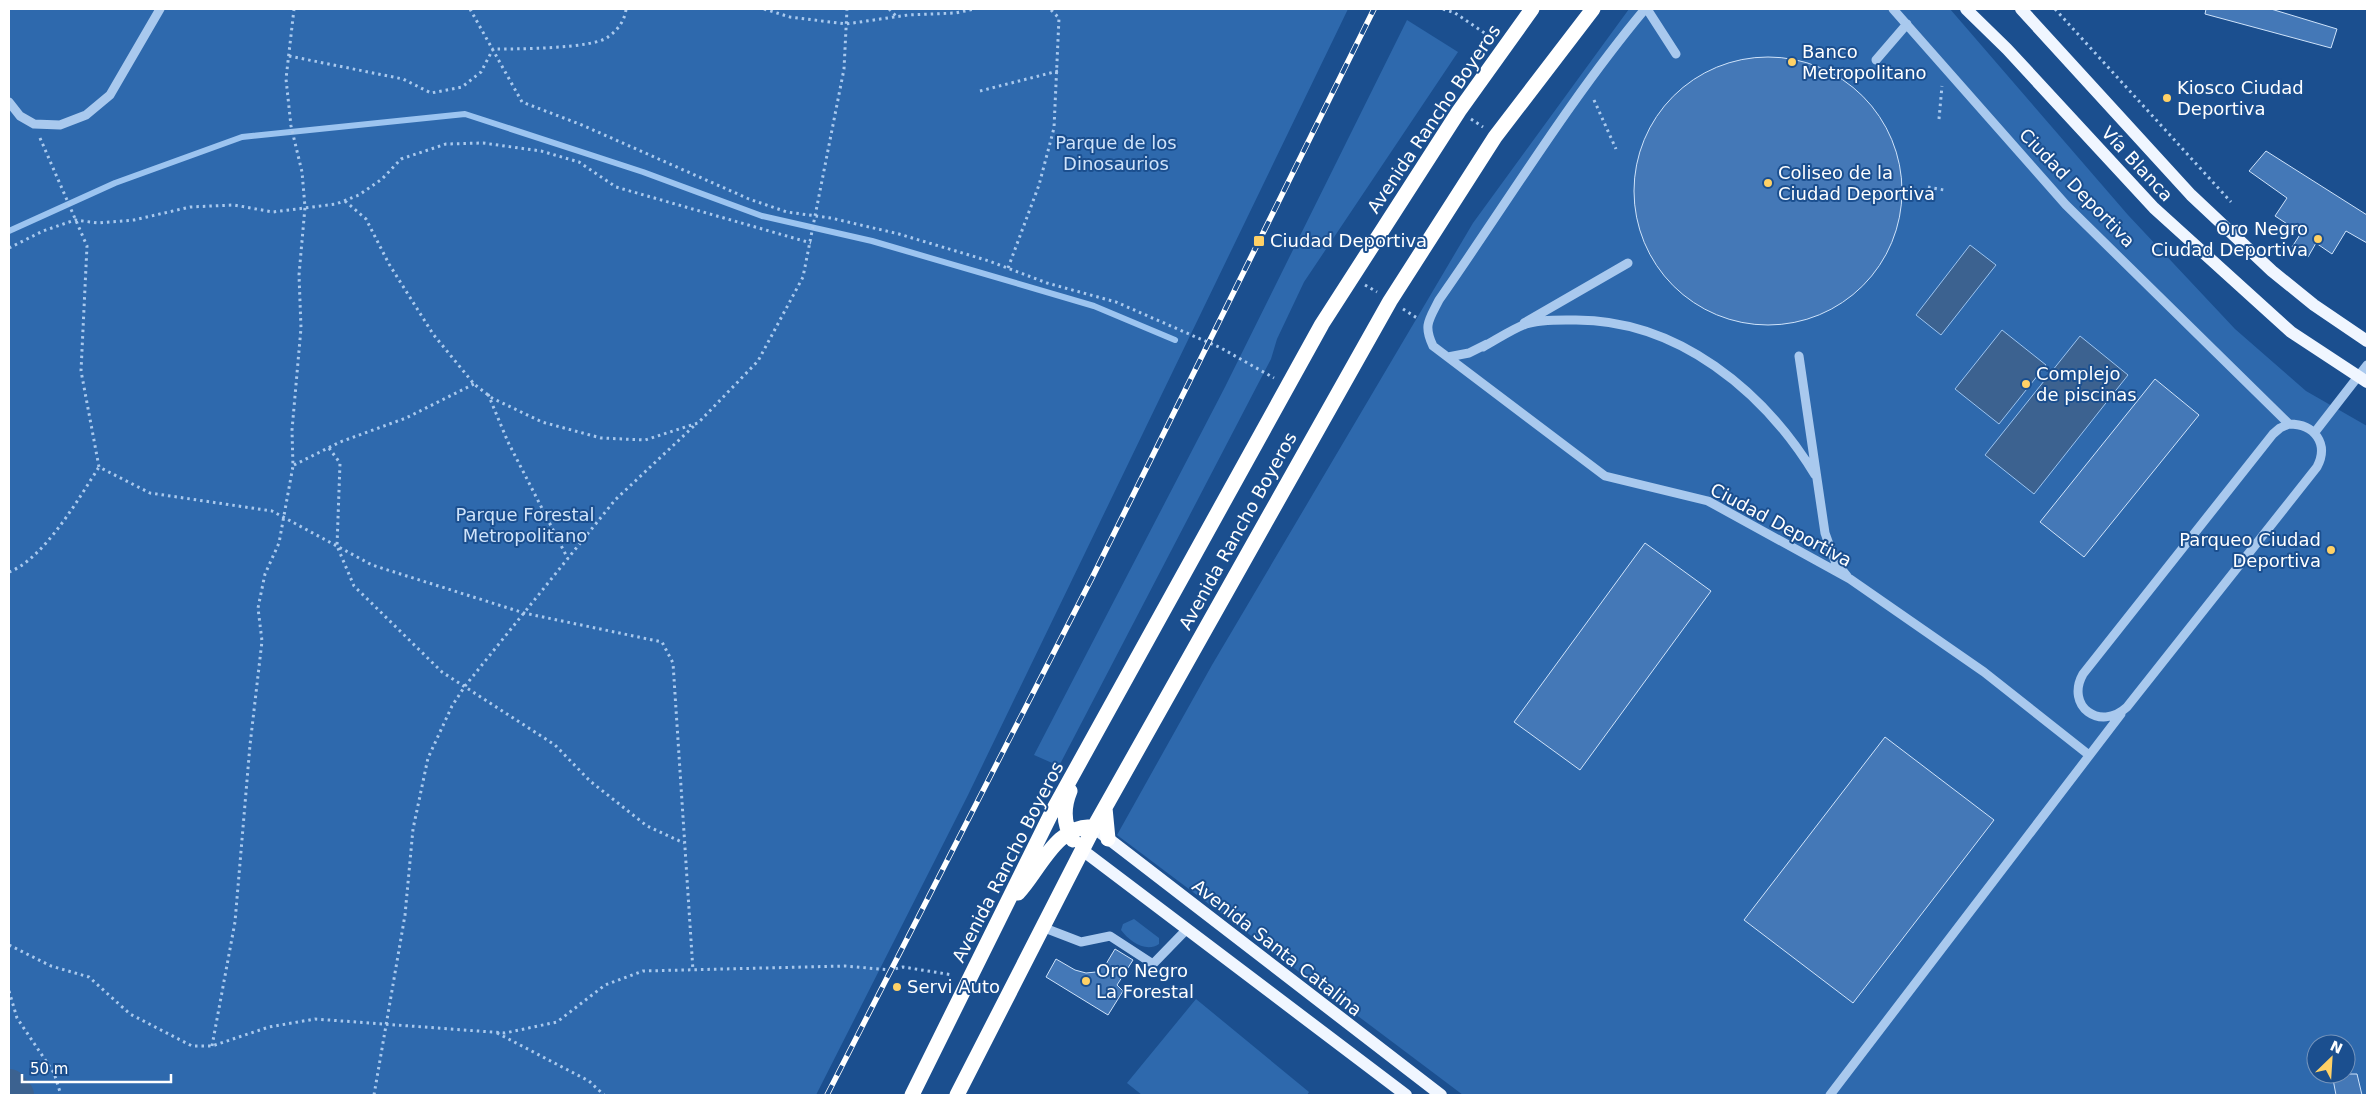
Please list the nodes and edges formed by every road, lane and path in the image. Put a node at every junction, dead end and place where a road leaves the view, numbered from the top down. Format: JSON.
{"nodes":[{"id":1,"x":160,"y":9,"type":"edge"},
{"id":2,"x":294,"y":9,"type":"edge"},
{"id":3,"x":470,"y":9,"type":"edge"},
{"id":4,"x":626,"y":9,"type":"edge"},
{"id":5,"x":764,"y":9,"type":"edge"},
{"id":6,"x":847,"y":9,"type":"edge"},
{"id":7,"x":889,"y":9,"type":"edge"},
{"id":8,"x":975,"y":9,"type":"edge"},
{"id":9,"x":1050,"y":9,"type":"edge"},
{"id":10,"x":1443,"y":9,"type":"edge"},
{"id":11,"x":1532,"y":9,"type":"edge"},
{"id":12,"x":1593,"y":9,"type":"edge"},
{"id":13,"x":1646,"y":9,"type":"edge"},
{"id":14,"x":1893,"y":9,"type":"edge"},
{"id":15,"x":1966,"y":9,"type":"edge"},
{"id":16,"x":2021,"y":9,"type":"edge"},
{"id":17,"x":2055,"y":9,"type":"edge"},
{"id":18,"x":897,"y":17,"type":"junction"},
{"id":19,"x":846,"y":24,"type":"junction"},
{"id":20,"x":1907,"y":24,"type":"junction"},
{"id":21,"x":1506,"y":46,"type":"junction"},
{"id":22,"x":493,"y":49,"type":"junction"},
{"id":23,"x":1676,"y":54,"type":"dead end"},
{"id":24,"x":289,"y":56,"type":"junction"},
{"id":25,"x":1876,"y":60,"type":"dead end"},
{"id":26,"x":1943,"y":68,"type":"junction"},
{"id":27,"x":1058,"y":71,"type":"junction"},
{"id":28,"x":1587,"y":86,"type":"junction"},
{"id":29,"x":980,"y":91,"type":"dead end"},
{"id":30,"x":9,"y":102,"type":"edge"},
{"id":31,"x":1459,"y":111,"type":"junction"},
{"id":32,"x":1938,"y":119,"type":"dead end"},
{"id":33,"x":34,"y":124,"type":"junction"},
{"id":34,"x":1495,"y":136,"type":"junction"},
{"id":35,"x":1616,"y":148,"type":"dead end"},
{"id":36,"x":1928,"y":187,"type":"dead end"},
{"id":37,"x":1944,"y":190,"type":"dead end"},
{"id":38,"x":345,"y":201,"type":"junction"},
{"id":39,"x":2230,"y":202,"type":"dead end"},
{"id":40,"x":305,"y":207,"type":"junction"},
{"id":41,"x":816,"y":216,"type":"junction"},
{"id":42,"x":76,"y":220,"type":"junction"},
{"id":43,"x":811,"y":243,"type":"junction"},
{"id":44,"x":9,"y":248,"type":"edge"},
{"id":45,"x":1628,"y":263,"type":"dead end"},
{"id":46,"x":1008,"y":268,"type":"junction"},
{"id":47,"x":2367,"y":341,"type":"edge"},
{"id":48,"x":1483,"y":347,"type":"junction"},
{"id":49,"x":1800,"y":356,"type":"dead end"},
{"id":50,"x":1448,"y":357,"type":"junction"},
{"id":51,"x":2367,"y":365,"type":"edge"},
{"id":52,"x":2362,"y":380,"type":"edge"},
{"id":53,"x":474,"y":384,"type":"junction"},
{"id":54,"x":1288,"y":386,"type":"junction"},
{"id":55,"x":487,"y":394,"type":"junction"},
{"id":56,"x":698,"y":423,"type":"junction"},
{"id":57,"x":2289,"y":424,"type":"junction"},
{"id":58,"x":2315,"y":432,"type":"junction"},
{"id":59,"x":329,"y":448,"type":"junction"},
{"id":60,"x":293,"y":466,"type":"junction"},
{"id":61,"x":99,"y":467,"type":"junction"},
{"id":62,"x":1815,"y":474,"type":"junction"},
{"id":63,"x":284,"y":517,"type":"junction"},
{"id":64,"x":337,"y":546,"type":"junction"},
{"id":65,"x":568,"y":559,"type":"junction"},
{"id":66,"x":9,"y":572,"type":"edge"},
{"id":67,"x":1850,"y":580,"type":"junction"},
{"id":68,"x":524,"y":613,"type":"junction"},
{"id":69,"x":465,"y":686,"type":"junction"},
{"id":70,"x":2127,"y":707,"type":"junction"},
{"id":71,"x":1088,"y":748,"type":"junction"},
{"id":72,"x":2089,"y":755,"type":"junction"},
{"id":73,"x":1105,"y":806,"type":"junction"},
{"id":74,"x":1094,"y":827,"type":"junction"},
{"id":75,"x":1068,"y":832,"type":"junction"},
{"id":76,"x":1108,"y":839,"type":"junction"},
{"id":77,"x":684,"y":843,"type":"junction"},
{"id":78,"x":1081,"y":849,"type":"junction"},
{"id":79,"x":1006,"y":907,"type":"junction"},
{"id":80,"x":1042,"y":927,"type":"junction"},
{"id":81,"x":1187,"y":929,"type":"junction"},
{"id":82,"x":9,"y":945,"type":"edge"},
{"id":83,"x":692,"y":970,"type":"junction"},
{"id":84,"x":971,"y":978,"type":"junction"},
{"id":85,"x":9,"y":991,"type":"edge"},
{"id":86,"x":385,"y":1026,"type":"junction"},
{"id":87,"x":496,"y":1032,"type":"junction"},
{"id":88,"x":212,"y":1046,"type":"junction"},
{"id":89,"x":61,"y":1095,"type":"edge"},
{"id":90,"x":374,"y":1095,"type":"edge"},
{"id":91,"x":604,"y":1095,"type":"edge"},
{"id":92,"x":912,"y":1095,"type":"edge"},
{"id":93,"x":957,"y":1095,"type":"edge"},
{"id":94,"x":1406,"y":1095,"type":"edge"},
{"id":95,"x":1441,"y":1095,"type":"edge"},
{"id":96,"x":1830,"y":1095,"type":"edge"}],
"edges":[{"from":1,"to":33,"type":"street"},
{"from":2,"to":24,"type":"path"},
{"from":3,"to":22,"type":"path"},
{"from":4,"to":22,"type":"path"},
{"from":5,"to":19,"type":"path"},
{"from":6,"to":19,"type":"path"},
{"from":7,"to":18,"type":"path"},
{"from":8,"to":18,"type":"path"},
{"from":9,"to":27,"type":"path"},
{"from":10,"to":21,"type":"path"},
{"from":11,"to":21,"type":"highway","name":"Avenida Rancho Boyeros"},
{"from":12,"to":34,"type":"highway","name":"Avenida Rancho Boyeros"},
{"from":13,"to":23,"type":"street"},
{"from":13,"to":28,"type":"street","name":"Ciudad Deportiva"},
{"from":14,"to":20,"type":"street","name":"Ciudad Deportiva"},
{"from":15,"to":52,"type":"main road","name":"Vía Blanca"},
{"from":16,"to":47,"type":"main road","name":"Vía Blanca"},
{"from":17,"to":39,"type":"path"},
{"from":18,"to":19,"type":"path"},
{"from":19,"to":41,"type":"path"},
{"from":20,"to":25,"type":"street"},
{"from":20,"to":26,"type":"street","name":"Ciudad Deportiva"},
{"from":21,"to":31,"type":"highway","name":"Avenida Rancho Boyeros"},
{"from":22,"to":24,"type":"path"},
{"from":22,"to":41,"type":"path"},
{"from":24,"to":40,"type":"path"},
{"from":26,"to":32,"type":"path"},
{"from":26,"to":57,"type":"street","name":"Ciudad Deportiva"},
{"from":27,"to":29,"type":"path"},
{"from":27,"to":46,"type":"path"},
{"from":28,"to":35,"type":"path"},
{"from":28,"to":50,"type":"street","name":"Ciudad Deportiva"},
{"from":30,"to":33,"type":"street"},
{"from":31,"to":34,"type":"path"},
{"from":31,"to":54,"type":"highway","name":"Avenida Rancho Boyeros"},
{"from":33,"to":42,"type":"path"},
{"from":34,"to":73,"type":"highway","name":"Avenida Rancho Boyeros"},
{"from":36,"to":37,"type":"path"},
{"from":38,"to":40,"type":"path"},
{"from":38,"to":43,"type":"path"},
{"from":38,"to":53,"type":"path"},
{"from":40,"to":42,"type":"path"},
{"from":40,"to":60,"type":"path"},
{"from":41,"to":43,"type":"path"},
{"from":41,"to":46,"type":"path"},
{"from":42,"to":44,"type":"path"},
{"from":42,"to":61,"type":"path"},
{"from":43,"to":56,"type":"path"},
{"from":45,"to":48,"type":"street"},
{"from":46,"to":54,"type":"path"},
{"from":48,"to":50,"type":"street"},
{"from":48,"to":62,"type":"street"},
{"from":49,"to":62,"type":"street"},
{"from":50,"to":67,"type":"street","name":"Ciudad Deportiva"},
{"from":51,"to":52,"type":"street"},
{"from":52,"to":58,"type":"street"},
{"from":53,"to":55,"type":"path"},
{"from":53,"to":59,"type":"path"},
{"from":54,"to":71,"type":"highway","name":"Avenida Rancho Boyeros"},
{"from":55,"to":56,"type":"path"},
{"from":55,"to":65,"type":"path"},
{"from":56,"to":65,"type":"path"},
{"from":57,"to":58,"type":"street"},
{"from":57,"to":70,"type":"street"},
{"from":58,"to":70,"type":"street"},
{"from":59,"to":60,"type":"path"},
{"from":59,"to":64,"type":"path"},
{"from":60,"to":63,"type":"path"},
{"from":61,"to":63,"type":"path"},
{"from":61,"to":66,"type":"path"},
{"from":62,"to":67,"type":"street"},
{"from":63,"to":64,"type":"path"},
{"from":63,"to":88,"type":"path"},
{"from":64,"to":68,"type":"path"},
{"from":64,"to":69,"type":"path"},
{"from":65,"to":68,"type":"path"},
{"from":67,"to":72,"type":"street","name":"Ciudad Deportiva"},
{"from":68,"to":69,"type":"path"},
{"from":68,"to":77,"type":"path"},
{"from":69,"to":77,"type":"path"},
{"from":69,"to":86,"type":"path"},
{"from":70,"to":72,"type":"street"},
{"from":71,"to":75,"type":"highway"},
{"from":71,"to":79,"type":"highway","name":"Avenida Rancho Boyeros"},
{"from":72,"to":96,"type":"street"},
{"from":73,"to":74,"type":"highway","name":"Avenida Rancho Boyeros"},
{"from":73,"to":76,"type":"highway"},
{"from":74,"to":75,"type":"highway"},
{"from":74,"to":76,"type":"main road","name":"Avenida Santa Catalina"},
{"from":74,"to":78,"type":"highway","name":"Avenida Rancho Boyeros"},
{"from":75,"to":78,"type":"highway"},
{"from":75,"to":79,"type":"highway"},
{"from":76,"to":95,"type":"main road","name":"Avenida Santa Catalina"},
{"from":77,"to":83,"type":"path"},
{"from":78,"to":80,"type":"highway","name":"Avenida Rancho Boyeros"},
{"from":78,"to":81,"type":"main road"},
{"from":79,"to":84,"type":"highway","name":"Avenida Rancho Boyeros"},
{"from":80,"to":81,"type":"street"},
{"from":80,"to":93,"type":"highway","name":"Avenida Rancho Boyeros"},
{"from":81,"to":94,"type":"main road"},
{"from":82,"to":88,"type":"path"},
{"from":83,"to":84,"type":"path"},
{"from":83,"to":87,"type":"path"},
{"from":84,"to":92,"type":"highway","name":"Avenida Rancho Boyeros"},
{"from":85,"to":89,"type":"path"},
{"from":86,"to":87,"type":"path"},
{"from":86,"to":88,"type":"path"},
{"from":86,"to":90,"type":"path"},
{"from":87,"to":91,"type":"path"}]}
